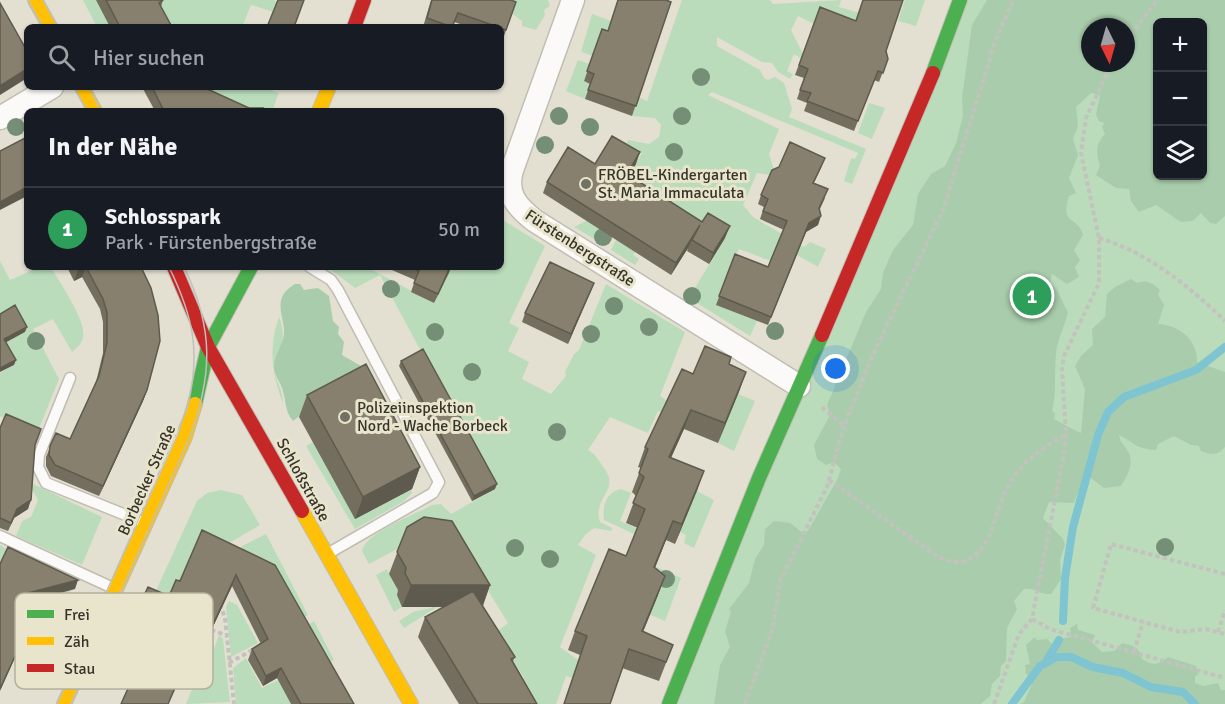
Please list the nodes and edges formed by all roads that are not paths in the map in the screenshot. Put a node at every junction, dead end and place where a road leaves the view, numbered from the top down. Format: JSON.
{"nodes":[{"id":1,"x":35,"y":0,"type":"edge"},
{"id":2,"x":364,"y":0,"type":"edge"},
{"id":3,"x":573,"y":0,"type":"edge"},
{"id":4,"x":960,"y":0,"type":"edge"},
{"id":5,"x":48,"y":24,"type":"edge"},
{"id":6,"x":355,"y":24,"type":"edge"},
{"id":7,"x":46,"y":90,"type":"edge"},
{"id":8,"x":84,"y":90,"type":"edge"},
{"id":9,"x":328,"y":90,"type":"edge"},
{"id":10,"x":93,"y":108,"type":"edge"},
{"id":11,"x":320,"y":108,"type":"edge"},
{"id":12,"x":0,"y":118,"type":"edge"},
{"id":13,"x":175,"y":270,"type":"edge"},
{"id":14,"x":248,"y":270,"type":"edge"},
{"id":15,"x":315,"y":270,"type":"edge"},
{"id":16,"x":208,"y":347,"type":"junction"},
{"id":17,"x":70,"y":378,"type":"dead end"},
{"id":18,"x":799,"y":386,"type":"junction"},
{"id":19,"x":147,"y":523,"type":"junction"},
{"id":20,"x":0,"y":537,"type":"edge"},
{"id":21,"x":326,"y":555,"type":"junction"},
{"id":22,"x":116,"y":589,"type":"junction"},
{"id":23,"x":114,"y":593,"type":"edge"},
{"id":24,"x":71,"y":689,"type":"edge"},
{"id":25,"x":64,"y":704,"type":"edge"},
{"id":26,"x":411,"y":704,"type":"edge"},
{"id":27,"x":669,"y":704,"type":"edge"}],
"edges":[{"from":1,"to":5,"type":"street"},
{"from":2,"to":6,"type":"street"},
{"from":3,"to":18,"type":"street","name":"Fürstenbergstraße"},
{"from":4,"to":18,"type":"street"},
{"from":7,"to":12,"type":"street"},
{"from":8,"to":10,"type":"street"},
{"from":9,"to":11,"type":"street"},
{"from":13,"to":16,"type":"street","name":"Schloßstraße"},
{"from":14,"to":16,"type":"street","name":"Borbecker Straße"},
{"from":15,"to":21,"type":"lane"},
{"from":16,"to":19,"type":"street","name":"Borbecker Straße"},
{"from":16,"to":21,"type":"street","name":"Schloßstraße"},
{"from":17,"to":19,"type":"lane"},
{"from":18,"to":27,"type":"street"},
{"from":19,"to":22,"type":"street","name":"Borbecker Straße"},
{"from":20,"to":22,"type":"lane"},
{"from":21,"to":26,"type":"street","name":"Schloßstraße"},
{"from":22,"to":23,"type":"street","name":"Borbecker Straße"},
{"from":24,"to":25,"type":"street","name":"Borbecker Straße"}]}
